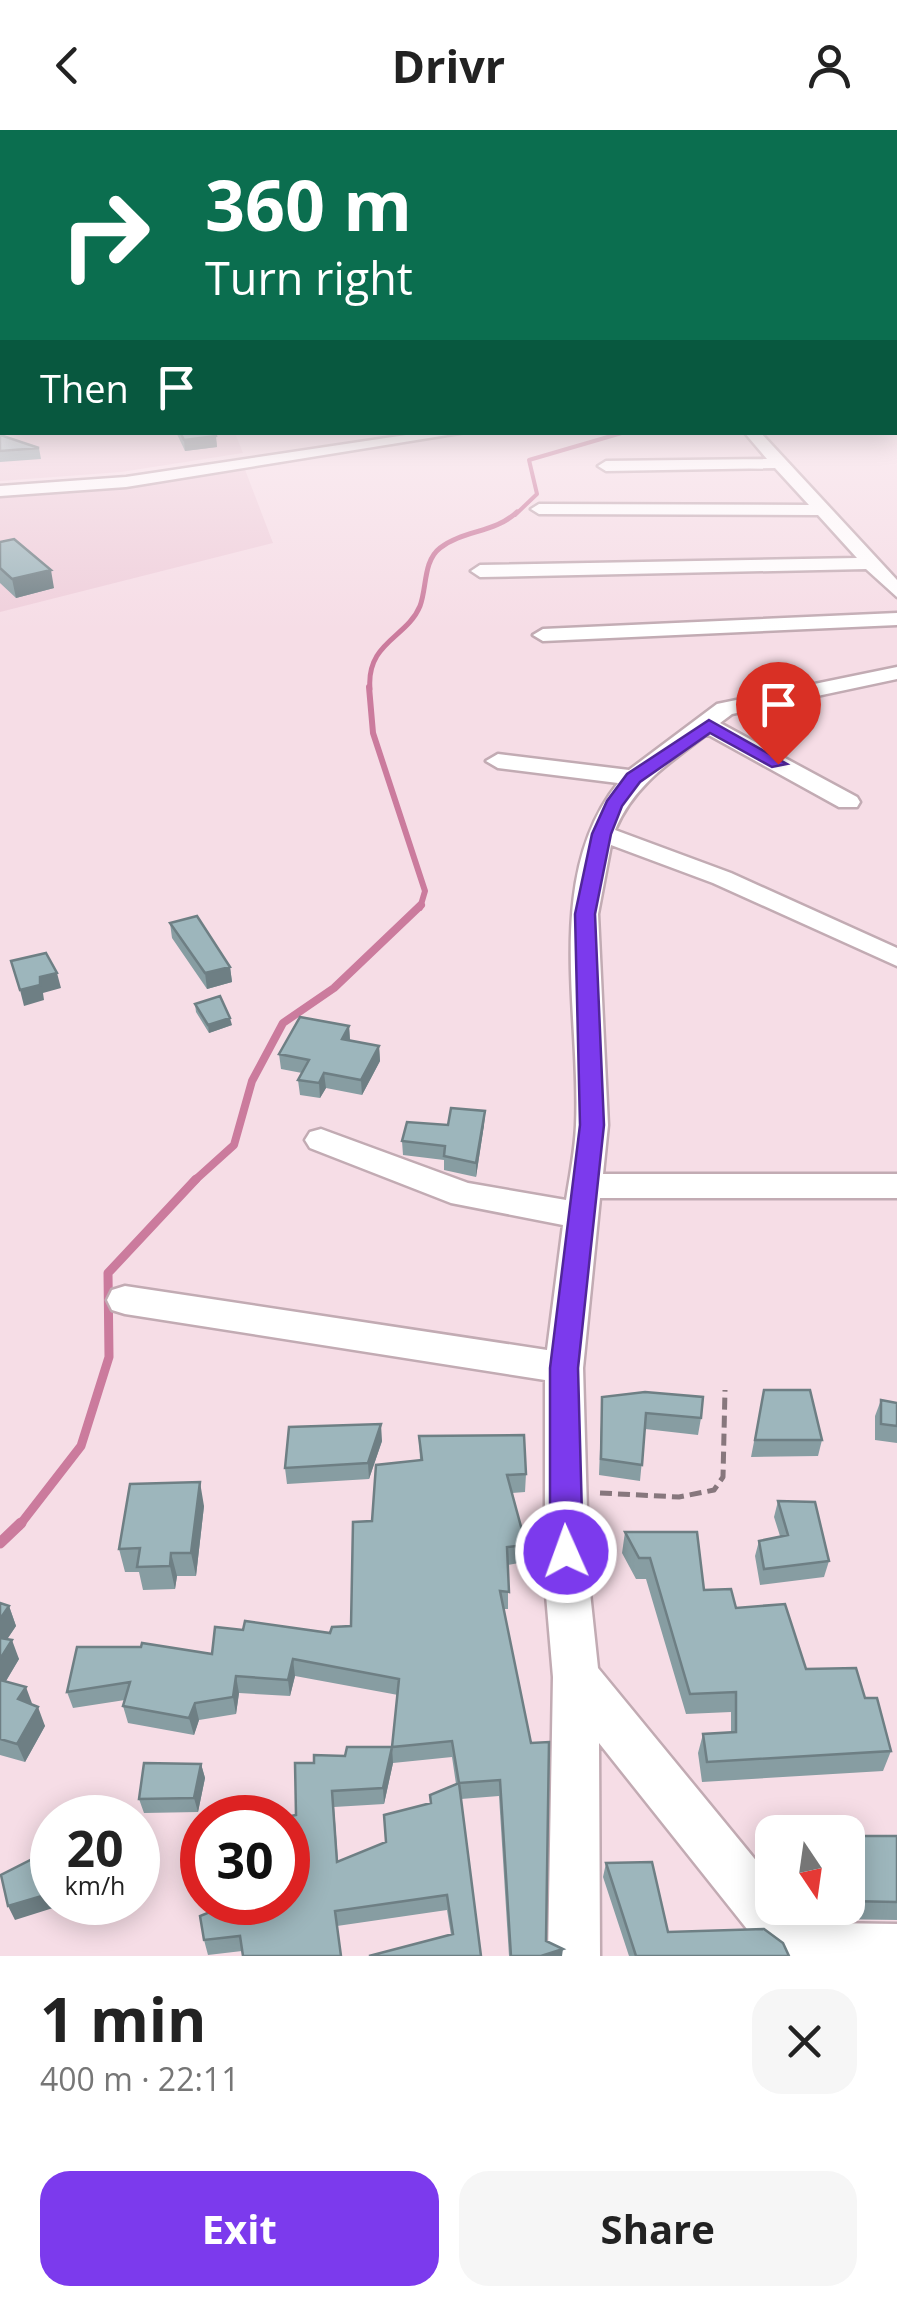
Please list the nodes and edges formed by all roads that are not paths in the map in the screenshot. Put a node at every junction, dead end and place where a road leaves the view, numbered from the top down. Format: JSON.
{"nodes":[{"id":1,"x":216,"y":460,"type":"edge"},
{"id":2,"x":271,"y":460,"type":"edge"},
{"id":3,"x":781,"y":460,"type":"edge"},
{"id":4,"x":784,"y":463,"type":"junction"},
{"id":5,"x":606,"y":466,"type":"dead end"},
{"id":6,"x":59,"y":482,"type":"junction"},
{"id":7,"x":33,"y":489,"type":"junction"},
{"id":8,"x":0,"y":491,"type":"edge"},
{"id":9,"x":540,"y":509,"type":"dead end"},
{"id":10,"x":826,"y":510,"type":"junction"},
{"id":11,"x":480,"y":571,"type":"dead end"},
{"id":12,"x":888,"y":577,"type":"edge"},
{"id":13,"x":897,"y":619,"type":"edge"},
{"id":14,"x":543,"y":635,"type":"dead end"},
{"id":15,"x":897,"y":672,"type":"edge"},
{"id":16,"x":709,"y":726,"type":"junction"},
{"id":17,"x":498,"y":761,"type":"dead end"},
{"id":18,"x":634,"y":778,"type":"junction"},
{"id":19,"x":848,"y":802,"type":"dead end"},
{"id":20,"x":601,"y":834,"type":"junction"},
{"id":21,"x":897,"y":958,"type":"edge"},
{"id":22,"x":321,"y":1140,"type":"dead end"},
{"id":23,"x":897,"y":1186,"type":"edge"},
{"id":24,"x":585,"y":1201,"type":"junction"},
{"id":25,"x":125,"y":1300,"type":"dead end"},
{"id":26,"x":564,"y":1368,"type":"junction"},
{"id":27,"x":576,"y":1677,"type":"junction"},
{"id":28,"x":897,"y":1950,"type":"edge"},
{"id":29,"x":818,"y":1952,"type":"edge"},
{"id":30,"x":574,"y":1956,"type":"edge"}],
"edges":[{"from":1,"to":6,"type":"street"},
{"from":2,"to":7,"type":"street"},
{"from":3,"to":4,"type":"street"},
{"from":4,"to":5,"type":"street"},
{"from":4,"to":10,"type":"street"},
{"from":6,"to":7,"type":"street"},
{"from":6,"to":8,"type":"street"},
{"from":7,"to":8,"type":"street"},
{"from":9,"to":10,"type":"street"},
{"from":10,"to":12,"type":"street"},
{"from":11,"to":12,"type":"street"},
{"from":13,"to":14,"type":"street"},
{"from":15,"to":16,"type":"street"},
{"from":16,"to":18,"type":"street"},
{"from":16,"to":19,"type":"street"},
{"from":17,"to":18,"type":"street"},
{"from":18,"to":20,"type":"street"},
{"from":20,"to":21,"type":"street"},
{"from":20,"to":24,"type":"street"},
{"from":22,"to":24,"type":"street"},
{"from":23,"to":24,"type":"street"},
{"from":24,"to":26,"type":"street"},
{"from":25,"to":26,"type":"street"},
{"from":26,"to":27,"type":"street"},
{"from":27,"to":29,"type":"street"},
{"from":27,"to":30,"type":"street"},
{"from":28,"to":29,"type":"street"}]}
